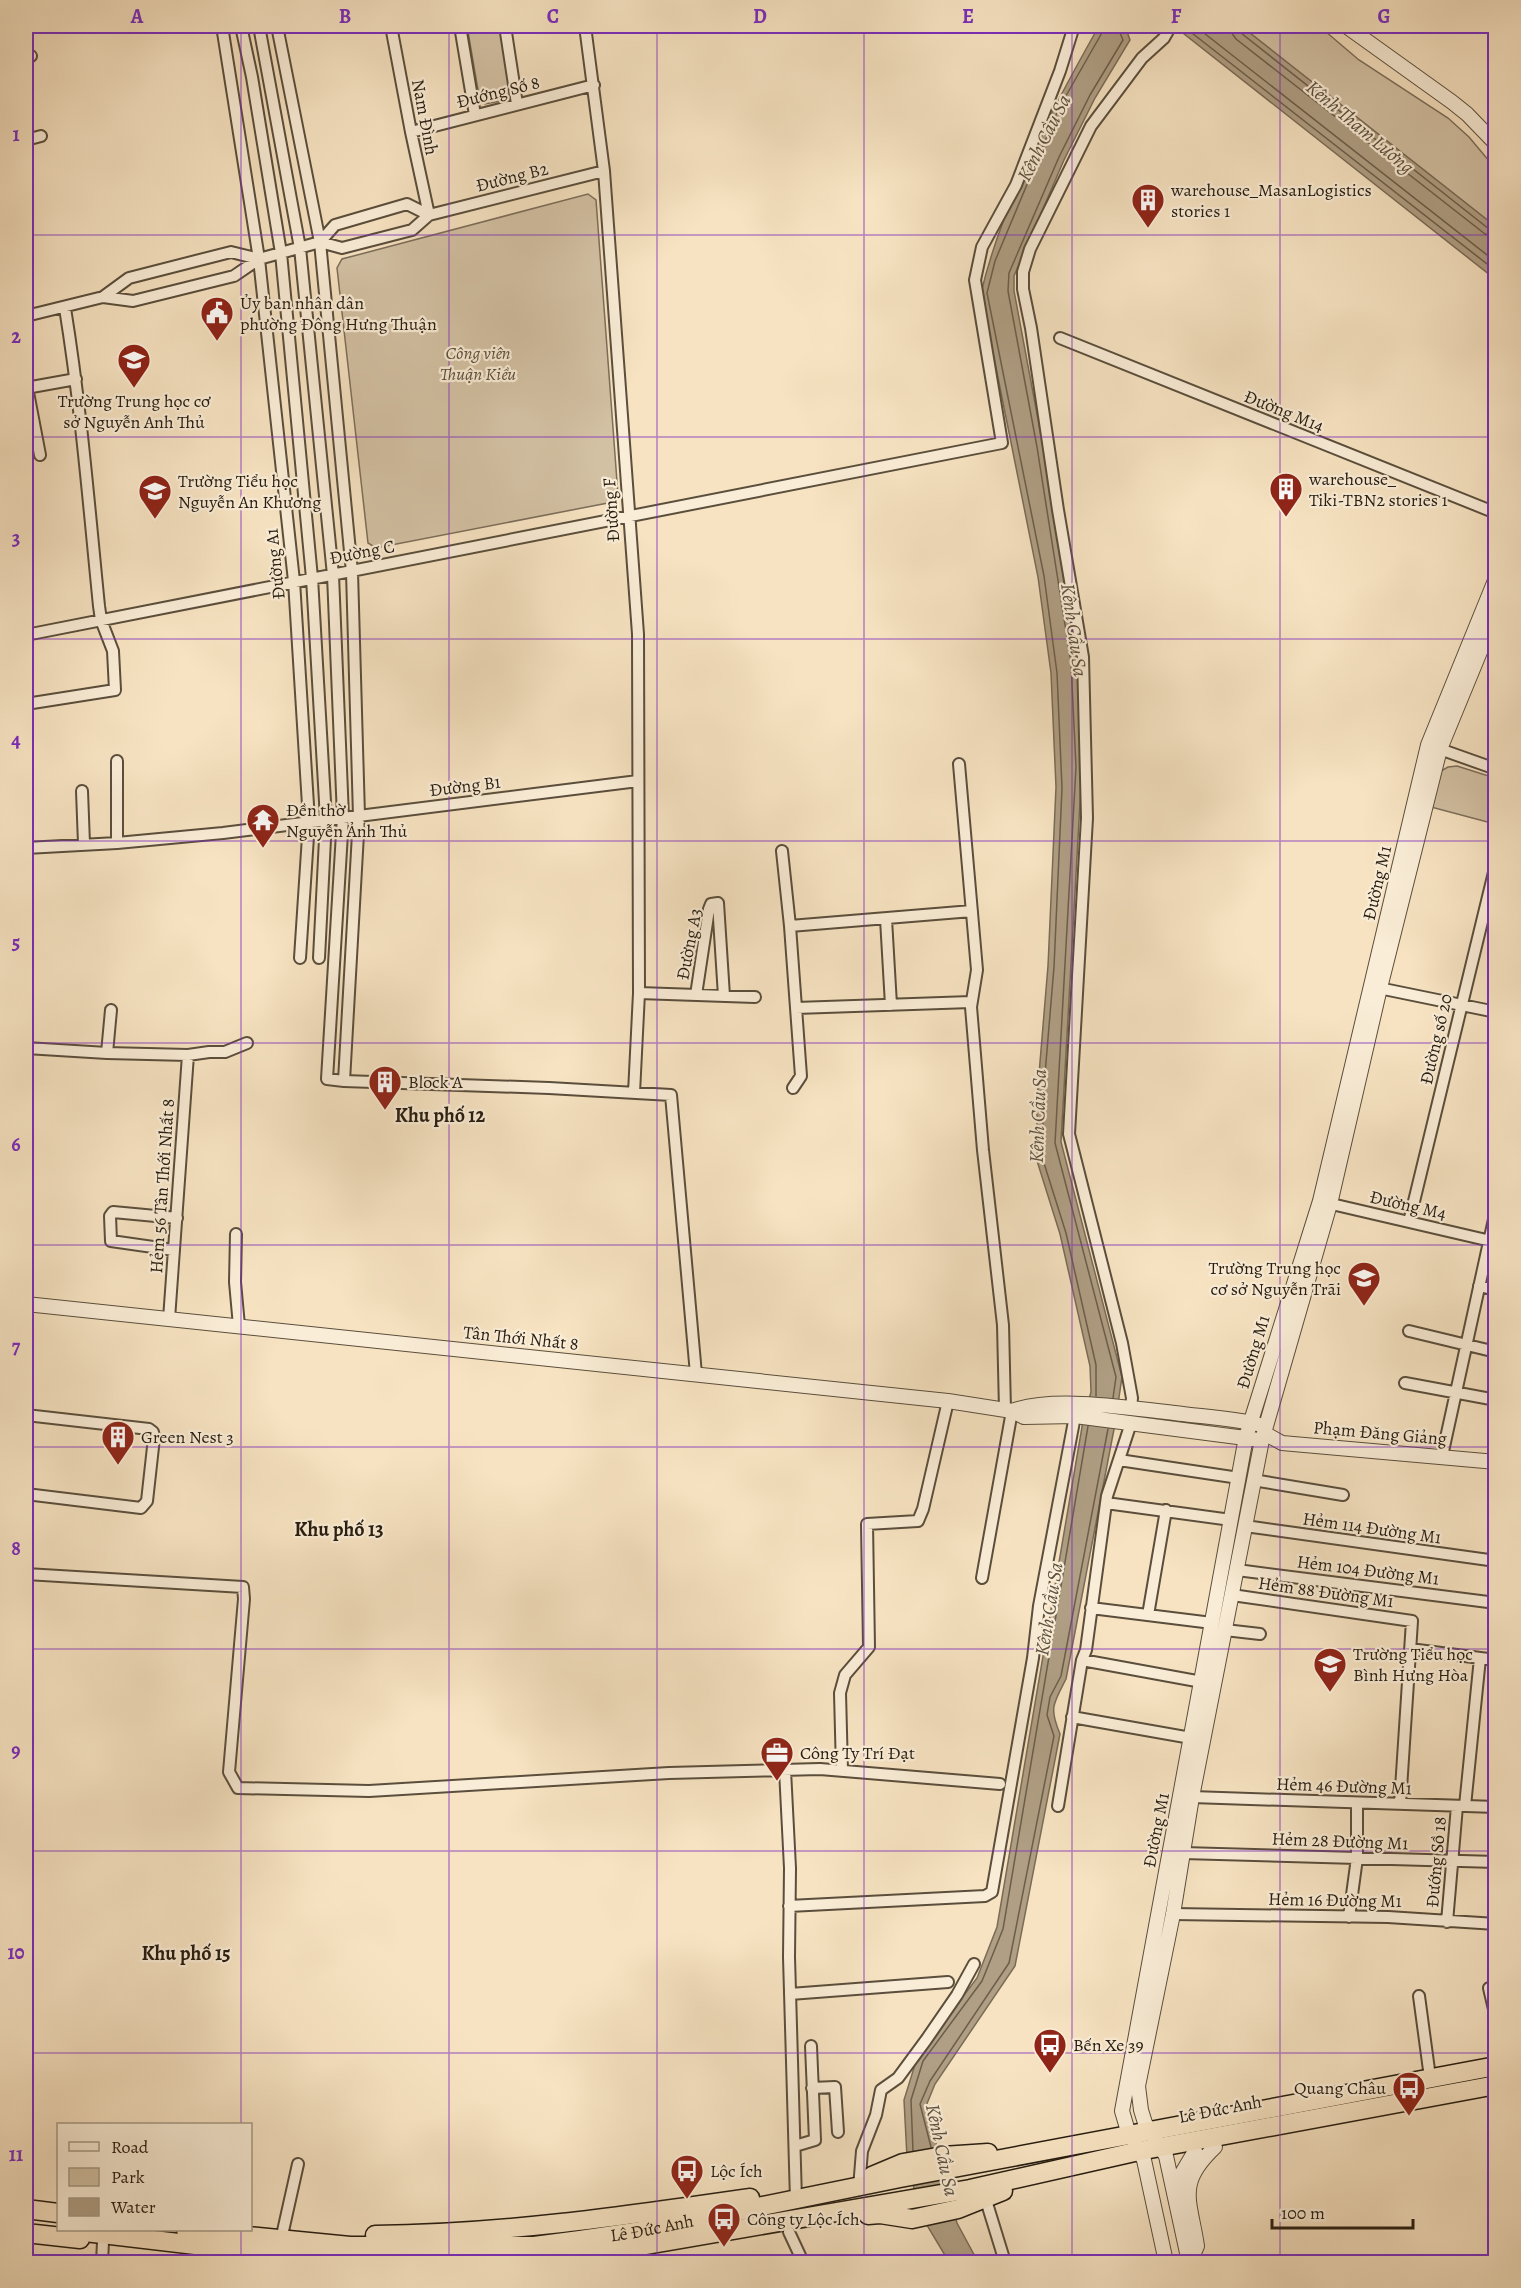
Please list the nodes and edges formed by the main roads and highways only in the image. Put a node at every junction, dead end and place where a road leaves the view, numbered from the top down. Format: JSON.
{"nodes":[{"id":1,"x":1496,"y":2057,"type":"edge"},
{"id":2,"x":1496,"y":2066,"type":"edge"},
{"id":3,"x":1496,"y":2085,"type":"edge"},
{"id":4,"x":1496,"y":2093,"type":"edge"},
{"id":5,"x":1156,"y":2140,"type":"junction"},
{"id":6,"x":1135,"y":2144,"type":"junction"},
{"id":7,"x":901,"y":2171,"type":"junction"},
{"id":8,"x":977,"y":2193,"type":"junction"},
{"id":9,"x":26,"y":2197,"type":"edge"},
{"id":10,"x":57,"y":2201,"type":"edge"},
{"id":11,"x":26,"y":2209,"type":"edge"},
{"id":12,"x":57,"y":2213,"type":"edge"},
{"id":13,"x":26,"y":2224,"type":"edge"},
{"id":14,"x":252,"y":2227,"type":"edge"},
{"id":15,"x":57,"y":2228,"type":"edge"},
{"id":16,"x":76,"y":2231,"type":"edge"},
{"id":17,"x":204,"y":2231,"type":"edge"},
{"id":18,"x":579,"y":2231,"type":"junction"},
{"id":19,"x":26,"y":2233,"type":"edge"},
{"id":20,"x":103,"y":2238,"type":"junction"},
{"id":21,"x":632,"y":2256,"type":"edge"},
{"id":22,"x":524,"y":2260,"type":"edge"},
{"id":23,"x":276,"y":2262,"type":"edge"},
{"id":24,"x":377,"y":2262,"type":"edge"},
{"id":25,"x":446,"y":2262,"type":"edge"},
{"id":26,"x":585,"y":2262,"type":"edge"}],
"edges":[{"from":1,"to":5,"type":"highway","name":"Lê Đức Anh"},
{"from":2,"to":5,"type":"highway","name":"Lê Đức Anh"},
{"from":3,"to":5,"type":"highway","name":"Lê Đức Anh"},
{"from":4,"to":5,"type":"highway","name":"Lê Đức Anh"},
{"from":5,"to":6,"type":"highway","name":"Lê Đức Anh"},
{"from":5,"to":6,"type":"highway","name":"Lê Đức Anh"},
{"from":6,"to":7,"type":"highway","name":"Lê Đức Anh"},
{"from":6,"to":7,"type":"highway","name":"Lê Đức Anh"},
{"from":6,"to":8,"type":"highway","name":"Lê Đức Anh"},
{"from":7,"to":18,"type":"highway","name":"Lê Đức Anh"},
{"from":8,"to":21,"type":"highway","name":"Lê Đức Anh"},
{"from":8,"to":21,"type":"highway","name":"Lê Đức Anh"},
{"from":9,"to":10,"type":"highway"},
{"from":11,"to":12,"type":"highway"},
{"from":13,"to":15,"type":"highway"},
{"from":14,"to":18,"type":"highway","name":"Lê Đức Anh"},
{"from":16,"to":20,"type":"highway"},
{"from":17,"to":18,"type":"highway","name":"Lê Đức Anh"},
{"from":19,"to":20,"type":"highway"},
{"from":20,"to":23,"type":"highway"},
{"from":20,"to":24,"type":"highway"},
{"from":21,"to":22,"type":"highway","name":"Lê Đức Anh"},
{"from":21,"to":26,"type":"highway","name":"Lê Đức Anh"},
{"from":22,"to":25,"type":"highway","name":"Lê Đức Anh"}]}
